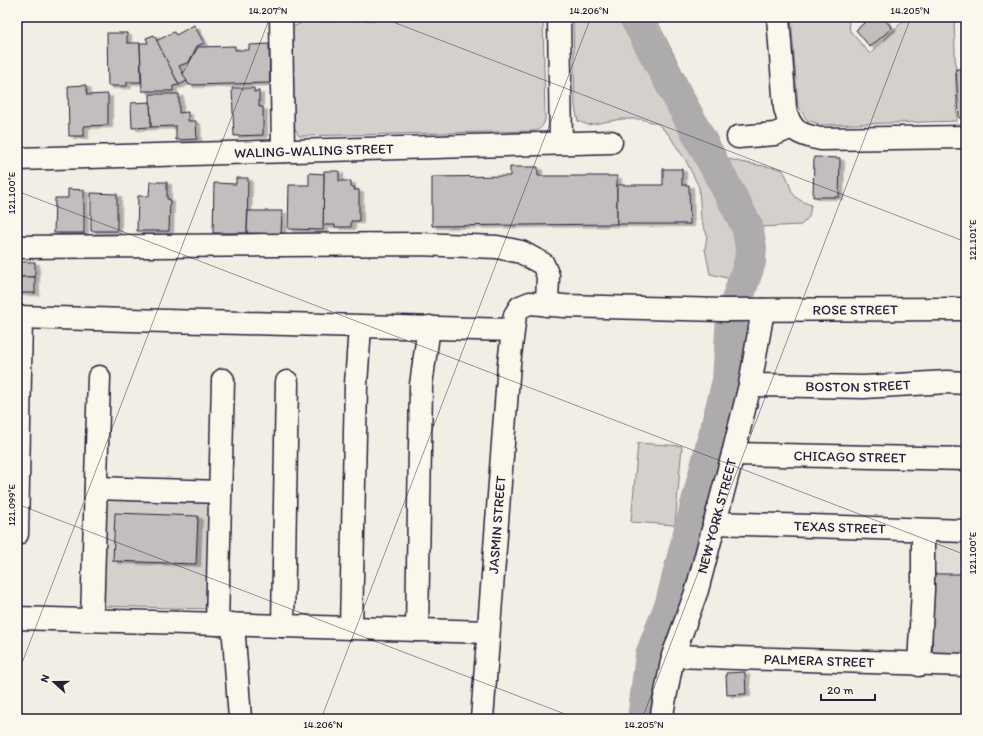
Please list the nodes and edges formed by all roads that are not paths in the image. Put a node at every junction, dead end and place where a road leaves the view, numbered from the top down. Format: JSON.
{"nodes":[{"id":1,"x":281,"y":17,"type":"edge"},
{"id":2,"x":558,"y":17,"type":"edge"},
{"id":3,"x":778,"y":17,"type":"edge"},
{"id":4,"x":792,"y":128,"type":"junction"},
{"id":5,"x":738,"y":137,"type":"dead end"},
{"id":6,"x":966,"y":137,"type":"edge"},
{"id":7,"x":611,"y":142,"type":"dead end"},
{"id":8,"x":561,"y":143,"type":"junction"},
{"id":9,"x":283,"y":151,"type":"junction"},
{"id":10,"x":17,"y":158,"type":"edge"},
{"id":11,"x":17,"y":247,"type":"edge"},
{"id":12,"x":547,"y":305,"type":"junction"},
{"id":13,"x":754,"y":309,"type":"junction"},
{"id":14,"x":966,"y":309,"type":"edge"},
{"id":15,"x":19,"y":317,"type":"edge"},
{"id":16,"x":360,"y":327,"type":"junction"},
{"id":17,"x":429,"y":327,"type":"junction"},
{"id":18,"x":512,"y":330,"type":"junction"},
{"id":19,"x":99,"y":378,"type":"dead end"},
{"id":20,"x":223,"y":380,"type":"dead end"},
{"id":21,"x":286,"y":382,"type":"dead end"},
{"id":22,"x":966,"y":383,"type":"edge"},
{"id":23,"x":750,"y":385,"type":"junction"},
{"id":24,"x":733,"y":454,"type":"junction"},
{"id":25,"x":966,"y":460,"type":"edge"},
{"id":26,"x":96,"y":488,"type":"junction"},
{"id":27,"x":220,"y":492,"type":"junction"},
{"id":28,"x":714,"y":523,"type":"junction"},
{"id":29,"x":923,"y":531,"type":"junction"},
{"id":30,"x":966,"y":531,"type":"edge"},
{"id":31,"x":17,"y":534,"type":"edge"},
{"id":32,"x":17,"y":618,"type":"edge"},
{"id":33,"x":92,"y":620,"type":"junction"},
{"id":34,"x":225,"y":624,"type":"junction"},
{"id":35,"x":283,"y":626,"type":"junction"},
{"id":36,"x":350,"y":628,"type":"junction"},
{"id":37,"x":417,"y":630,"type":"junction"},
{"id":38,"x":488,"y":632,"type":"junction"},
{"id":39,"x":673,"y":656,"type":"junction"},
{"id":40,"x":919,"y":665,"type":"junction"},
{"id":41,"x":966,"y":665,"type":"edge"},
{"id":42,"x":240,"y":719,"type":"edge"},
{"id":43,"x":482,"y":719,"type":"edge"},
{"id":44,"x":661,"y":719,"type":"edge"}],
"edges":[{"from":1,"to":9,"type":"street"},
{"from":2,"to":8,"type":"street"},
{"from":3,"to":4,"type":"street"},
{"from":4,"to":5,"type":"street"},
{"from":4,"to":6,"type":"street"},
{"from":7,"to":8,"type":"street","name":"WALING-WALING STREET"},
{"from":8,"to":9,"type":"street","name":"WALING-WALING STREET"},
{"from":9,"to":10,"type":"street","name":"WALING-WALING STREET"},
{"from":11,"to":12,"type":"street"},
{"from":12,"to":13,"type":"street","name":"ROSE STREET"},
{"from":12,"to":18,"type":"street","name":"JASMIN STREET"},
{"from":13,"to":14,"type":"street","name":"ROSE STREET"},
{"from":13,"to":23,"type":"street","name":"NEW YORK STREET"},
{"from":15,"to":16,"type":"street"},
{"from":15,"to":31,"type":"street"},
{"from":16,"to":17,"type":"street"},
{"from":16,"to":36,"type":"street"},
{"from":17,"to":18,"type":"street"},
{"from":17,"to":37,"type":"street"},
{"from":18,"to":38,"type":"street","name":"JASMIN STREET"},
{"from":19,"to":26,"type":"street"},
{"from":20,"to":27,"type":"street"},
{"from":21,"to":35,"type":"street"},
{"from":22,"to":23,"type":"street","name":"BOSTON STREET"},
{"from":23,"to":24,"type":"street","name":"NEW YORK STREET"},
{"from":24,"to":25,"type":"street","name":"CHICAGO STREET"},
{"from":24,"to":28,"type":"street","name":"NEW YORK STREET"},
{"from":26,"to":27,"type":"street"},
{"from":26,"to":33,"type":"street"},
{"from":27,"to":34,"type":"street"},
{"from":28,"to":29,"type":"street","name":"TEXAS STREET"},
{"from":28,"to":39,"type":"street","name":"NEW YORK STREET"},
{"from":29,"to":30,"type":"street","name":"TEXAS STREET"},
{"from":29,"to":40,"type":"street"},
{"from":32,"to":33,"type":"street"},
{"from":33,"to":34,"type":"street"},
{"from":34,"to":35,"type":"street"},
{"from":34,"to":42,"type":"street"},
{"from":35,"to":36,"type":"street"},
{"from":36,"to":37,"type":"street"},
{"from":37,"to":38,"type":"street"},
{"from":38,"to":43,"type":"street","name":"JASMIN STREET"},
{"from":39,"to":40,"type":"street","name":"PALMERA STREET"},
{"from":39,"to":44,"type":"street","name":"NEW YORK STREET"},
{"from":40,"to":41,"type":"street","name":"PALMERA STREET"}]}
